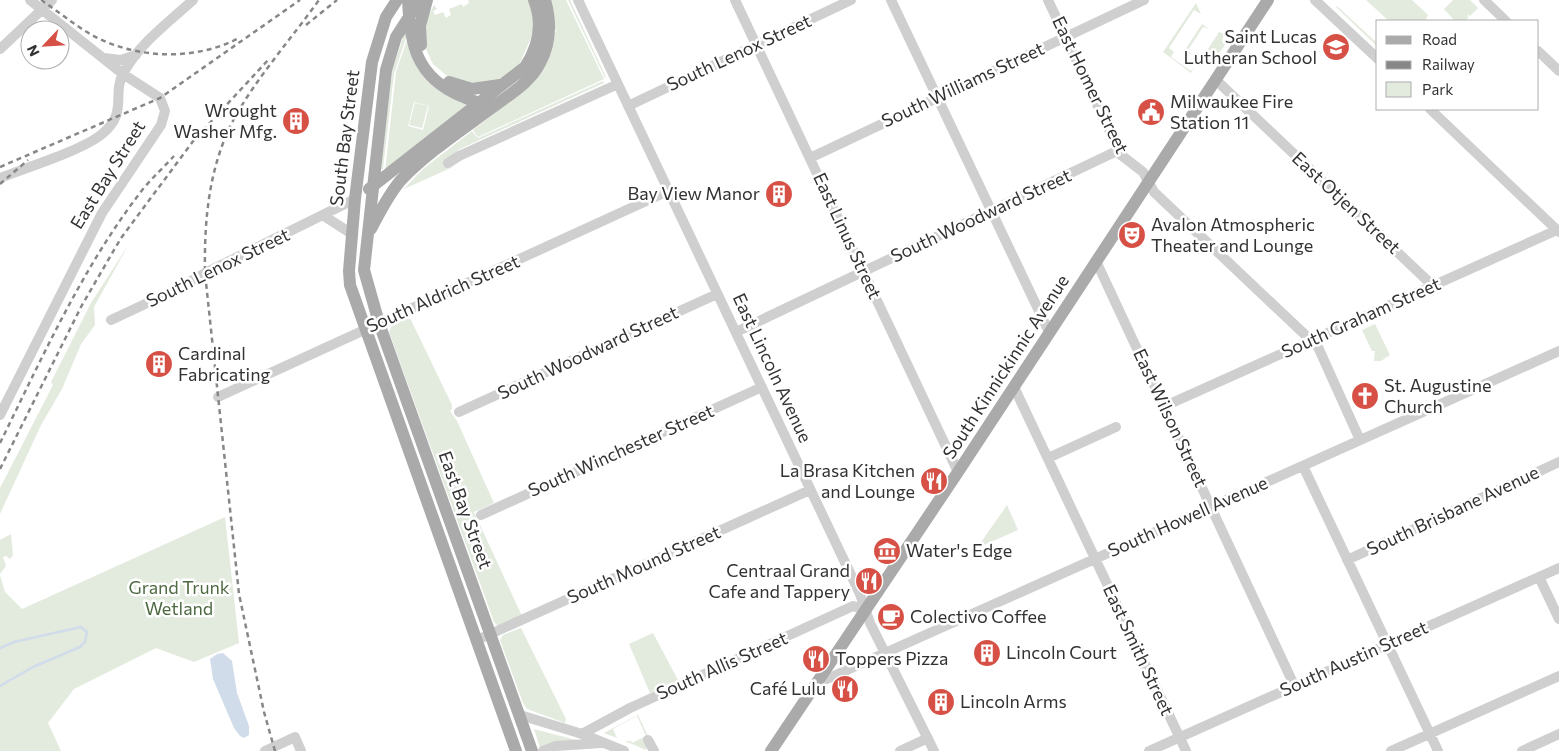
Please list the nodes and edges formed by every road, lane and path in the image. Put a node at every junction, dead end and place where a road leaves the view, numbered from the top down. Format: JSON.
{"nodes":[{"id":1,"x":30,"y":0,"type":"edge"},
{"id":2,"x":52,"y":0,"type":"edge"},
{"id":3,"x":193,"y":0,"type":"edge"},
{"id":4,"x":397,"y":0,"type":"edge"},
{"id":5,"x":408,"y":0,"type":"edge"},
{"id":6,"x":420,"y":0,"type":"edge"},
{"id":7,"x":427,"y":0,"type":"edge"},
{"id":8,"x":534,"y":0,"type":"edge"},
{"id":9,"x":545,"y":0,"type":"edge"},
{"id":10,"x":578,"y":0,"type":"edge"},
{"id":11,"x":735,"y":0,"type":"edge"},
{"id":12,"x":851,"y":0,"type":"edge"},
{"id":13,"x":891,"y":0,"type":"edge"},
{"id":14,"x":1048,"y":0,"type":"edge"},
{"id":15,"x":1144,"y":0,"type":"edge"},
{"id":16,"x":1268,"y":0,"type":"edge"},
{"id":17,"x":1315,"y":0,"type":"edge"},
{"id":18,"x":1484,"y":0,"type":"edge"},
{"id":19,"x":42,"y":9,"type":"junction"},
{"id":20,"x":409,"y":16,"type":"junction"},
{"id":21,"x":1505,"y":20,"type":"edge"},
{"id":22,"x":1066,"y":37,"type":"junction"},
{"id":23,"x":756,"y":45,"type":"junction"},
{"id":24,"x":0,"y":49,"type":"edge"},
{"id":25,"x":540,"y":51,"type":"junction"},
{"id":26,"x":1539,"y":52,"type":"edge"},
{"id":27,"x":137,"y":54,"type":"junction"},
{"id":28,"x":103,"y":58,"type":"junction"},
{"id":29,"x":1376,"y":58,"type":"edge"},
{"id":30,"x":1559,"y":71,"type":"edge"},
{"id":31,"x":123,"y":74,"type":"junction"},
{"id":32,"x":1216,"y":80,"type":"junction"},
{"id":33,"x":507,"y":82,"type":"junction"},
{"id":34,"x":618,"y":84,"type":"junction"},
{"id":35,"x":937,"y":98,"type":"junction"},
{"id":36,"x":499,"y":102,"type":"junction"},
{"id":37,"x":480,"y":104,"type":"junction"},
{"id":38,"x":628,"y":106,"type":"junction"},
{"id":39,"x":1431,"y":110,"type":"edge"},
{"id":40,"x":1119,"y":150,"type":"junction"},
{"id":41,"x":810,"y":158,"type":"junction"},
{"id":42,"x":448,"y":163,"type":"dead end"},
{"id":43,"x":0,"y":178,"type":"edge"},
{"id":44,"x":1149,"y":181,"type":"junction"},
{"id":45,"x":373,"y":186,"type":"junction"},
{"id":46,"x":668,"y":191,"type":"junction"},
{"id":47,"x":355,"y":199,"type":"junction"},
{"id":48,"x":991,"y":211,"type":"junction"},
{"id":49,"x":324,"y":216,"type":"junction"},
{"id":50,"x":1558,"y":231,"type":"edge"},
{"id":51,"x":352,"y":234,"type":"junction"},
{"id":52,"x":367,"y":235,"type":"junction"},
{"id":53,"x":1096,"y":261,"type":"junction"},
{"id":54,"x":864,"y":272,"type":"junction"},
{"id":55,"x":365,"y":280,"type":"joint"},
{"id":56,"x":350,"y":285,"type":"joint"},
{"id":57,"x":1432,"y":285,"type":"junction"},
{"id":58,"x":717,"y":294,"type":"junction"},
{"id":59,"x":111,"y":320,"type":"dead end"},
{"id":60,"x":379,"y":323,"type":"junction"},
{"id":61,"x":365,"y":329,"type":"junction"},
{"id":62,"x":736,"y":332,"type":"junction"},
{"id":63,"x":1048,"y":332,"type":"junction"},
{"id":64,"x":1311,"y":340,"type":"junction"},
{"id":65,"x":1559,"y":351,"type":"edge"},
{"id":66,"x":762,"y":387,"type":"junction"},
{"id":67,"x":1014,"y":387,"type":"junction"},
{"id":68,"x":218,"y":397,"type":"dead end"},
{"id":69,"x":1165,"y":406,"type":"junction"},
{"id":70,"x":459,"y":412,"type":"dead end"},
{"id":71,"x":0,"y":416,"type":"edge"},
{"id":72,"x":1116,"y":427,"type":"dead end"},
{"id":73,"x":1360,"y":440,"type":"junction"},
{"id":74,"x":1048,"y":458,"type":"junction"},
{"id":75,"x":1559,"y":462,"type":"edge"},
{"id":76,"x":1303,"y":466,"type":"junction"},
{"id":77,"x":958,"y":472,"type":"junction"},
{"id":78,"x":810,"y":490,"type":"junction"},
{"id":79,"x":1211,"y":507,"type":"junction"},
{"id":80,"x":480,"y":515,"type":"dead end"},
{"id":81,"x":1095,"y":559,"type":"junction"},
{"id":82,"x":1347,"y":560,"type":"junction"},
{"id":83,"x":1559,"y":568,"type":"edge"},
{"id":84,"x":1539,"y":577,"type":"junction"},
{"id":85,"x":865,"y":610,"type":"junction"},
{"id":86,"x":1559,"y":619,"type":"edge"},
{"id":87,"x":491,"y":634,"type":"junction"},
{"id":88,"x":477,"y":640,"type":"junction"},
{"id":89,"x":1387,"y":644,"type":"junction"},
{"id":90,"x":886,"y":653,"type":"junction"},
{"id":91,"x":1559,"y":676,"type":"edge"},
{"id":92,"x":818,"y":683,"type":"junction"},
{"id":93,"x":1294,"y":685,"type":"junction"},
{"id":94,"x":520,"y":715,"type":"junction"},
{"id":95,"x":506,"y":720,"type":"junction"},
{"id":96,"x":582,"y":734,"type":"junction"},
{"id":97,"x":1430,"y":734,"type":"junction"},
{"id":98,"x":1559,"y":734,"type":"edge"},
{"id":99,"x":1179,"y":737,"type":"junction"},
{"id":100,"x":928,"y":738,"type":"junction"},
{"id":101,"x":648,"y":740,"type":"dead end"},
{"id":102,"x":602,"y":743,"type":"junction"},
{"id":103,"x":265,"y":751,"type":"edge"},
{"id":104,"x":301,"y":751,"type":"edge"},
{"id":105,"x":516,"y":751,"type":"edge"},
{"id":106,"x":532,"y":751,"type":"edge"},
{"id":107,"x":543,"y":751,"type":"edge"},
{"id":108,"x":624,"y":751,"type":"edge"},
{"id":109,"x":654,"y":751,"type":"edge"},
{"id":110,"x":771,"y":751,"type":"edge"},
{"id":111,"x":900,"y":751,"type":"edge"},
{"id":112,"x":934,"y":751,"type":"edge"},
{"id":113,"x":1149,"y":751,"type":"edge"},
{"id":114,"x":1186,"y":751,"type":"edge"},
{"id":115,"x":1391,"y":751,"type":"edge"},
{"id":116,"x":1438,"y":751,"type":"edge"},
{"id":117,"x":1522,"y":751,"type":"edge"}],
"edges":[{"from":1,"to":19,"type":"street","name":"East Bay Street"},
{"from":2,"to":19,"type":"street"},
{"from":3,"to":27,"type":"street"},
{"from":4,"to":47,"type":"main road","name":"South Bay Street"},
{"from":5,"to":20,"type":"main road"},
{"from":6,"to":20,"type":"main road","name":"South Bay Street"},
{"from":7,"to":33,"type":"main road"},
{"from":8,"to":25,"type":"main road"},
{"from":9,"to":25,"type":"main road"},
{"from":10,"to":34,"type":"street","name":"East Lincoln Avenue"},
{"from":11,"to":23,"type":"street","name":"East Linus Street"},
{"from":12,"to":23,"type":"street","name":"South Lenox Street"},
{"from":13,"to":35,"type":"street"},
{"from":14,"to":22,"type":"street","name":"East Homer Street"},
{"from":15,"to":22,"type":"street","name":"South Williams Street"},
{"from":16,"to":32,"type":"main road","name":"South Kinnickinnic Avenue"},
{"from":17,"to":29,"type":"street"},
{"from":18,"to":21,"type":"street"},
{"from":19,"to":24,"type":"street"},
{"from":19,"to":28,"type":"street","name":"East Bay Street"},
{"from":20,"to":37,"type":"main road"},
{"from":20,"to":45,"type":"main road","name":"South Bay Street"},
{"from":22,"to":35,"type":"street","name":"South Williams Street"},
{"from":22,"to":40,"type":"street","name":"East Homer Street"},
{"from":23,"to":38,"type":"street","name":"South Lenox Street"},
{"from":23,"to":41,"type":"street","name":"East Linus Street"},
{"from":25,"to":33,"type":"main road"},
{"from":25,"to":36,"type":"main road"},
{"from":26,"to":30,"type":"street"},
{"from":27,"to":28,"type":"street"},
{"from":27,"to":31,"type":"street"},
{"from":28,"to":31,"type":"street","name":"East Bay Street"},
{"from":31,"to":43,"type":"street"},
{"from":31,"to":71,"type":"street","name":"East Bay Street"},
{"from":32,"to":44,"type":"main road","name":"South Kinnickinnic Avenue"},
{"from":32,"to":57,"type":"street","name":"East Otjen Street"},
{"from":33,"to":37,"type":"main road"},
{"from":34,"to":38,"type":"street","name":"East Lincoln Avenue"},
{"from":34,"to":42,"type":"street"},
{"from":35,"to":41,"type":"street","name":"South Williams Street"},
{"from":35,"to":48,"type":"street"},
{"from":36,"to":37,"type":"main road"},
{"from":36,"to":52,"type":"main road"},
{"from":37,"to":45,"type":"main road"},
{"from":38,"to":46,"type":"street","name":"East Lincoln Avenue"},
{"from":39,"to":50,"type":"street"},
{"from":40,"to":44,"type":"street","name":"East Homer Street"},
{"from":40,"to":48,"type":"street","name":"South Woodward Street"},
{"from":41,"to":54,"type":"street","name":"East Linus Street"},
{"from":44,"to":53,"type":"main road","name":"South Kinnickinnic Avenue"},
{"from":44,"to":64,"type":"street","name":"East Homer Street"},
{"from":45,"to":47,"type":"main road"},
{"from":45,"to":52,"type":"main road","name":"South Bay Street"},
{"from":46,"to":58,"type":"street","name":"East Lincoln Avenue"},
{"from":46,"to":60,"type":"street","name":"South Aldrich Street"},
{"from":47,"to":49,"type":"street","name":"South Lenox Street"},
{"from":47,"to":51,"type":"main road","name":"South Bay Street"},
{"from":48,"to":54,"type":"street","name":"South Woodward Street"},
{"from":48,"to":63,"type":"street"},
{"from":49,"to":51,"type":"street"},
{"from":49,"to":59,"type":"street","name":"South Lenox Street"},
{"from":50,"to":57,"type":"street","name":"South Graham Street"},
{"from":51,"to":56,"type":"main road","name":"South Bay Street"},
{"from":52,"to":55,"type":"main road","name":"South Bay Street"},
{"from":53,"to":63,"type":"main road","name":"South Kinnickinnic Avenue"},
{"from":53,"to":69,"type":"street","name":"East Wilson Street"},
{"from":54,"to":62,"type":"street","name":"South Woodward Street"},
{"from":54,"to":77,"type":"street","name":"East Linus Street"},
{"from":55,"to":60,"type":"main road","name":"East Bay Street"},
{"from":56,"to":61,"type":"main road","name":"East Bay Street"},
{"from":57,"to":64,"type":"street","name":"South Graham Street"},
{"from":58,"to":62,"type":"street","name":"East Lincoln Avenue"},
{"from":58,"to":70,"type":"street","name":"South Woodward Street"},
{"from":60,"to":61,"type":"street","name":"South Aldrich Street"},
{"from":60,"to":87,"type":"main road","name":"East Bay Street"},
{"from":61,"to":68,"type":"street","name":"South Aldrich Street"},
{"from":61,"to":88,"type":"main road","name":"East Bay Street"},
{"from":62,"to":66,"type":"street","name":"East Lincoln Avenue"},
{"from":63,"to":67,"type":"main road","name":"South Kinnickinnic Avenue"},
{"from":64,"to":69,"type":"street","name":"South Graham Street"},
{"from":64,"to":73,"type":"street","name":"East Homer Street"},
{"from":65,"to":73,"type":"street","name":"South Howell Avenue"},
{"from":66,"to":78,"type":"street","name":"East Lincoln Avenue"},
{"from":66,"to":80,"type":"street","name":"South Winchester Street"},
{"from":67,"to":74,"type":"street","name":"East Smith Street"},
{"from":67,"to":77,"type":"main road","name":"South Kinnickinnic Avenue"},
{"from":69,"to":79,"type":"street","name":"East Wilson Street"},
{"from":72,"to":74,"type":"street"},
{"from":73,"to":76,"type":"street","name":"South Howell Avenue"},
{"from":74,"to":81,"type":"street","name":"East Smith Street"},
{"from":75,"to":82,"type":"street","name":"South Brisbane Avenue"},
{"from":76,"to":79,"type":"street","name":"South Howell Avenue"},
{"from":76,"to":82,"type":"street"},
{"from":77,"to":85,"type":"main road","name":"South Kinnickinnic Avenue"},
{"from":78,"to":85,"type":"street","name":"East Lincoln Avenue"},
{"from":78,"to":87,"type":"street","name":"South Mound Street"},
{"from":79,"to":81,"type":"street","name":"South Howell Avenue"},
{"from":79,"to":93,"type":"street","name":"East Wilson Street"},
{"from":81,"to":90,"type":"street","name":"South Howell Avenue"},
{"from":81,"to":99,"type":"street","name":"East Smith Street"},
{"from":82,"to":89,"type":"street"},
{"from":83,"to":84,"type":"street","name":"South Austin Street"},
{"from":84,"to":86,"type":"street"},
{"from":84,"to":89,"type":"street","name":"South Austin Street"},
{"from":85,"to":90,"type":"street","name":"East Lincoln Avenue"},
{"from":85,"to":92,"type":"main road","name":"South Kinnickinnic Avenue"},
{"from":85,"to":96,"type":"street","name":"South Allis Street"},
{"from":87,"to":88,"type":"street","name":"South Mound Street"},
{"from":87,"to":94,"type":"main road","name":"East Bay Street"},
{"from":88,"to":95,"type":"main road","name":"East Bay Street"},
{"from":89,"to":93,"type":"street","name":"South Austin Street"},
{"from":89,"to":97,"type":"street"},
{"from":90,"to":92,"type":"street","name":"South Howell Avenue"},
{"from":90,"to":100,"type":"street","name":"East Lincoln Avenue"},
{"from":91,"to":97,"type":"street"},
{"from":92,"to":110,"type":"main road","name":"South Kinnickinnic Avenue"},
{"from":93,"to":99,"type":"street","name":"South Austin Street"},
{"from":94,"to":95,"type":"main road"},
{"from":94,"to":96,"type":"street"},
{"from":94,"to":106,"type":"main road","name":"East Bay Street"},
{"from":95,"to":105,"type":"main road","name":"East Bay Street"},
{"from":96,"to":102,"type":"street"},
{"from":97,"to":115,"type":"street"},
{"from":97,"to":116,"type":"street"},
{"from":98,"to":117,"type":"street"},
{"from":99,"to":113,"type":"street","name":"South Austin Street"},
{"from":99,"to":114,"type":"street","name":"East Smith Street"},
{"from":100,"to":111,"type":"street"},
{"from":100,"to":112,"type":"street","name":"East Lincoln Avenue"},
{"from":101,"to":109,"type":"street"},
{"from":102,"to":107,"type":"street"},
{"from":102,"to":108,"type":"street"},
{"from":103,"to":104,"type":"street"}]}
